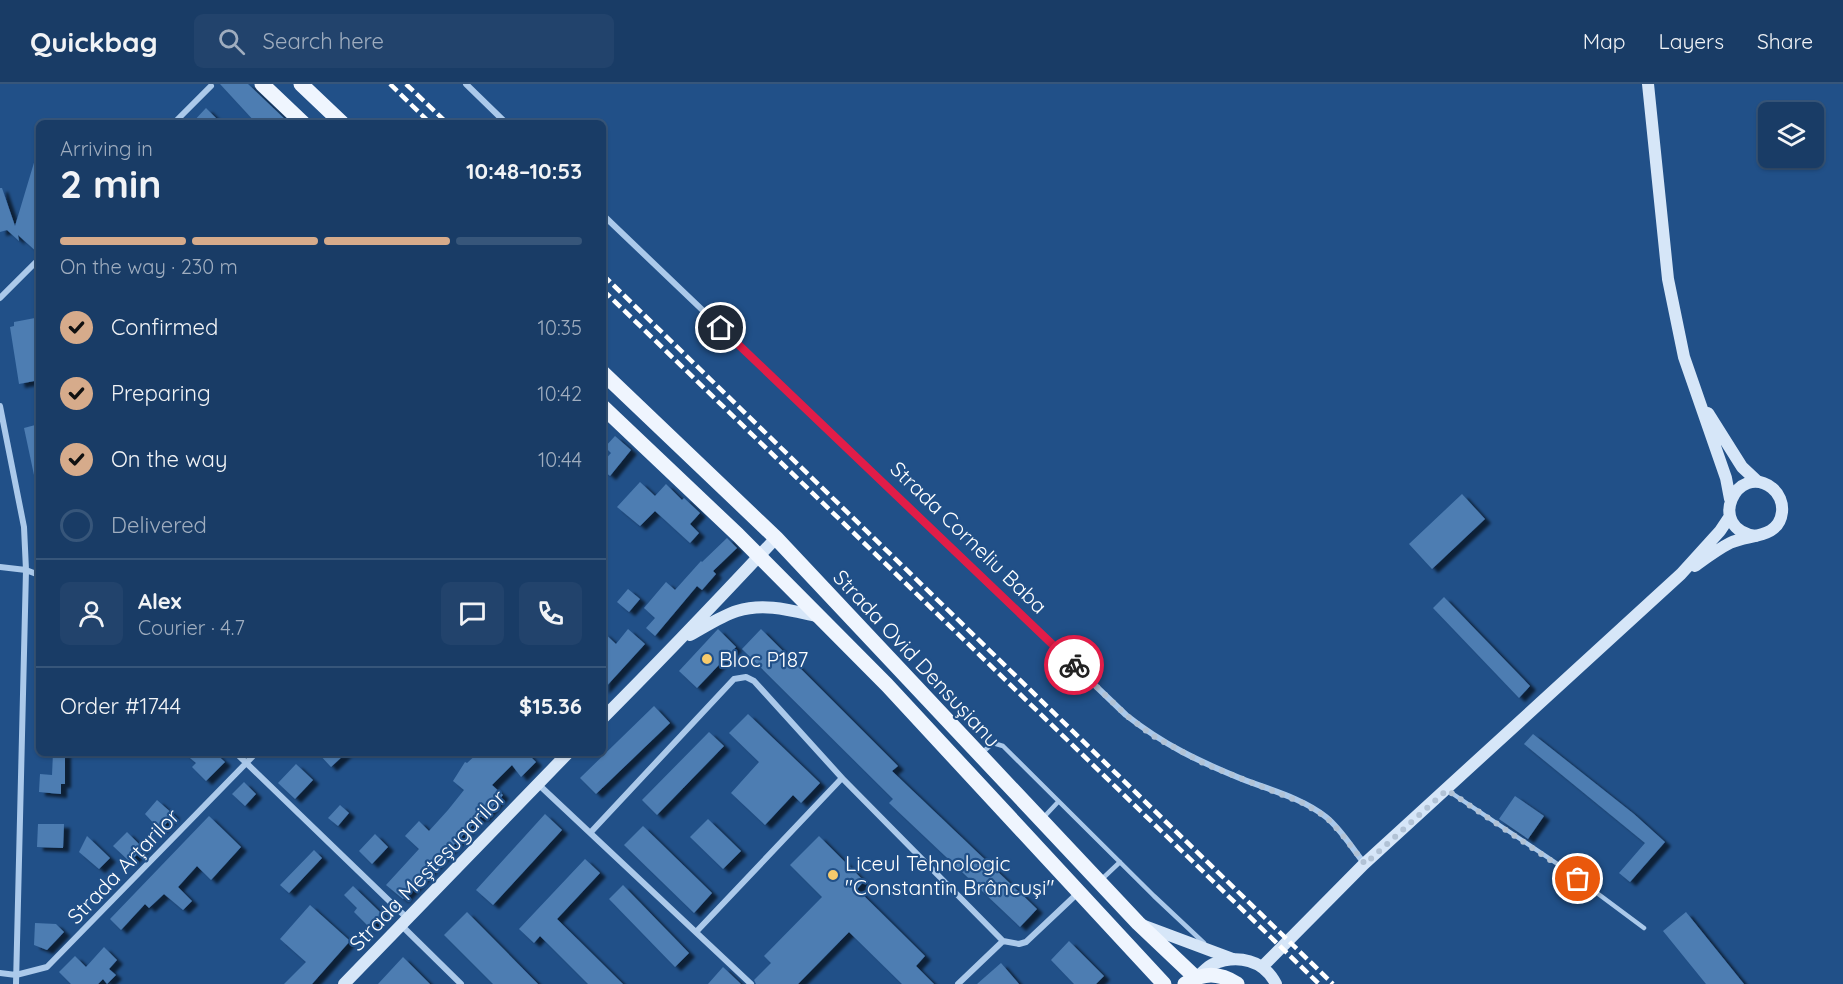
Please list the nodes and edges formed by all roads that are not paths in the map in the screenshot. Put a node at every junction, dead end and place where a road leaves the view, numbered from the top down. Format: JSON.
{"nodes":[{"id":1,"x":262,"y":84,"type":"edge"},
{"id":2,"x":301,"y":84,"type":"edge"},
{"id":3,"x":466,"y":84,"type":"edge"},
{"id":4,"x":1648,"y":84,"type":"edge"},
{"id":5,"x":211,"y":86,"type":"dead end"},
{"id":6,"x":177,"y":120,"type":"edge"},
{"id":7,"x":300,"y":120,"type":"edge"},
{"id":8,"x":339,"y":120,"type":"edge"},
{"id":9,"x":503,"y":120,"type":"edge"},
{"id":10,"x":606,"y":218,"type":"edge"},
{"id":11,"x":36,"y":262,"type":"edge"},
{"id":12,"x":0,"y":298,"type":"edge"},
{"id":13,"x":606,"y":376,"type":"edge"},
{"id":14,"x":1698,"y":397,"type":"junction"},
{"id":15,"x":0,"y":406,"type":"edge"},
{"id":16,"x":606,"y":410,"type":"edge"},
{"id":17,"x":1758,"y":482,"type":"junction"},
{"id":18,"x":1730,"y":499,"type":"junction"},
{"id":19,"x":1730,"y":516,"type":"junction"},
{"id":20,"x":1756,"y":536,"type":"junction"},
{"id":21,"x":776,"y":538,"type":"junction"},
{"id":22,"x":759,"y":556,"type":"junction"},
{"id":23,"x":0,"y":567,"type":"edge"},
{"id":24,"x":26,"y":570,"type":"junction"},
{"id":25,"x":36,"y":574,"type":"edge"},
{"id":26,"x":1681,"y":574,"type":"junction"},
{"id":27,"x":821,"y":617,"type":"junction"},
{"id":28,"x":683,"y":638,"type":"junction"},
{"id":29,"x":606,"y":715,"type":"edge"},
{"id":30,"x":980,"y":755,"type":"junction"},
{"id":31,"x":239,"y":756,"type":"edge"},
{"id":32,"x":253,"y":756,"type":"edge"},
{"id":33,"x":565,"y":756,"type":"edge"},
{"id":34,"x":247,"y":763,"type":"junction"},
{"id":35,"x":842,"y":778,"type":"junction"},
{"id":36,"x":538,"y":783,"type":"junction"},
{"id":37,"x":1447,"y":790,"type":"junction"},
{"id":38,"x":1058,"y":802,"type":"junction"},
{"id":39,"x":1041,"y":820,"type":"junction"},
{"id":40,"x":591,"y":832,"type":"junction"},
{"id":41,"x":1120,"y":862,"type":"junction"},
{"id":42,"x":1365,"y":864,"type":"junction"},
{"id":43,"x":1099,"y":882,"type":"junction"},
{"id":44,"x":1080,"y":892,"type":"junction"},
{"id":45,"x":404,"y":922,"type":"junction"},
{"id":46,"x":1138,"y":923,"type":"junction"},
{"id":47,"x":1644,"y":928,"type":"dead end"},
{"id":48,"x":696,"y":932,"type":"junction"},
{"id":49,"x":1003,"y":941,"type":"junction"},
{"id":50,"x":1213,"y":951,"type":"junction"},
{"id":51,"x":1233,"y":959,"type":"junction"},
{"id":52,"x":0,"y":973,"type":"edge"},
{"id":53,"x":16,"y":975,"type":"junction"},
{"id":54,"x":1270,"y":977,"type":"edge"},
{"id":55,"x":1193,"y":979,"type":"edge"},
{"id":56,"x":16,"y":984,"type":"edge"},
{"id":57,"x":344,"y":984,"type":"edge"},
{"id":58,"x":461,"y":984,"type":"edge"},
{"id":59,"x":751,"y":984,"type":"edge"},
{"id":60,"x":958,"y":984,"type":"edge"},
{"id":61,"x":1164,"y":984,"type":"edge"},
{"id":62,"x":1237,"y":984,"type":"edge"}],
"edges":[{"from":1,"to":7,"type":"main road"},
{"from":2,"to":8,"type":"main road"},
{"from":3,"to":9,"type":"street"},
{"from":4,"to":14,"type":"main road"},
{"from":5,"to":6,"type":"street"},
{"from":10,"to":42,"type":"street","name":"Strada Corneliu Baba"},
{"from":11,"to":12,"type":"street"},
{"from":13,"to":21,"type":"main road","name":"Strada Ovid Densușianu"},
{"from":14,"to":17,"type":"main road"},
{"from":14,"to":18,"type":"main road"},
{"from":15,"to":24,"type":"street"},
{"from":16,"to":22,"type":"main road","name":"Strada Ovid Densușianu"},
{"from":17,"to":18,"type":"main road"},
{"from":17,"to":20,"type":"main road"},
{"from":18,"to":19,"type":"main road"},
{"from":19,"to":20,"type":"main road"},
{"from":19,"to":26,"type":"main road"},
{"from":20,"to":26,"type":"main road"},
{"from":21,"to":22,"type":"main road"},
{"from":21,"to":30,"type":"main road","name":"Strada Ovid Densușianu"},
{"from":22,"to":27,"type":"main road","name":"Strada Ovid Densușianu"},
{"from":22,"to":28,"type":"main road"},
{"from":23,"to":24,"type":"street"},
{"from":24,"to":25,"type":"street"},
{"from":24,"to":53,"type":"street"},
{"from":26,"to":37,"type":"main road"},
{"from":27,"to":28,"type":"main road","name":"Strada Ovid Densușianu"},
{"from":27,"to":44,"type":"main road","name":"Strada Ovid Densușianu"},
{"from":28,"to":29,"type":"main road"},
{"from":30,"to":38,"type":"lane"},
{"from":30,"to":39,"type":"main road","name":"Strada Ovid Densușianu"},
{"from":31,"to":34,"type":"street"},
{"from":32,"to":34,"type":"street","name":"Strada Arțarilor"},
{"from":33,"to":36,"type":"main road","name":"Strada Meșteșugarilor"},
{"from":34,"to":45,"type":"street"},
{"from":34,"to":53,"type":"street","name":"Strada Arțarilor"},
{"from":35,"to":40,"type":"street"},
{"from":35,"to":48,"type":"street"},
{"from":35,"to":49,"type":"street"},
{"from":36,"to":40,"type":"street"},
{"from":36,"to":45,"type":"main road","name":"Strada Meșteșugarilor"},
{"from":37,"to":42,"type":"main road"},
{"from":37,"to":47,"type":"lane"},
{"from":38,"to":39,"type":"lane"},
{"from":38,"to":41,"type":"lane"},
{"from":39,"to":43,"type":"main road","name":"Strada Ovid Densușianu"},
{"from":40,"to":48,"type":"street"},
{"from":41,"to":43,"type":"lane"},
{"from":41,"to":50,"type":"lane"},
{"from":42,"to":54,"type":"main road"},
{"from":43,"to":46,"type":"main road","name":"Strada Ovid Densușianu"},
{"from":44,"to":49,"type":"street"},
{"from":44,"to":61,"type":"main road","name":"Strada Ovid Densușianu"},
{"from":45,"to":57,"type":"main road","name":"Strada Meșteșugarilor"},
{"from":45,"to":58,"type":"street"},
{"from":46,"to":50,"type":"main road"},
{"from":46,"to":55,"type":"main road","name":"Strada Ovid Densușianu"},
{"from":48,"to":59,"type":"street"},
{"from":49,"to":60,"type":"street"},
{"from":50,"to":51,"type":"main road"},
{"from":51,"to":54,"type":"main road"},
{"from":51,"to":55,"type":"main road"},
{"from":52,"to":53,"type":"street","name":"Strada Arțarilor"},
{"from":53,"to":56,"type":"street"},
{"from":55,"to":62,"type":"main road"}]}
